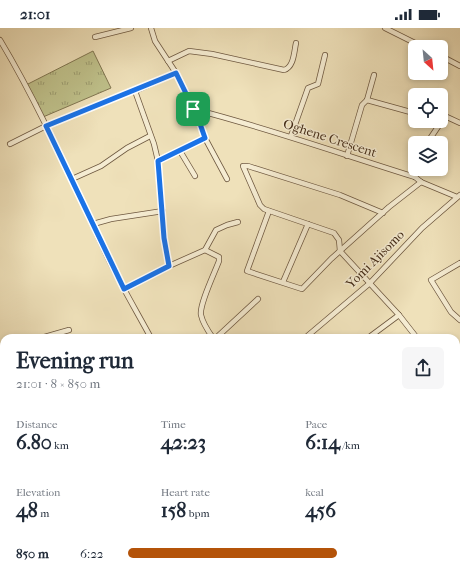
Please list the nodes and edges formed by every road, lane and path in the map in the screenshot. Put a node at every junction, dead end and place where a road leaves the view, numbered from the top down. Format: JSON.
{"nodes":[{"id":1,"x":131,"y":28,"type":"edge"},
{"id":2,"x":151,"y":28,"type":"edge"},
{"id":3,"x":385,"y":28,"type":"edge"},
{"id":4,"x":399,"y":28,"type":"edge"},
{"id":5,"x":395,"y":33,"type":"junction"},
{"id":6,"x":95,"y":37,"type":"dead end"},
{"id":7,"x":0,"y":40,"type":"edge"},
{"id":8,"x":409,"y":40,"type":"edge"},
{"id":9,"x":296,"y":42,"type":"dead end"},
{"id":10,"x":325,"y":55,"type":"dead end"},
{"id":11,"x":448,"y":60,"type":"edge"},
{"id":12,"x":168,"y":61,"type":"junction"},
{"id":13,"x":460,"y":66,"type":"edge"},
{"id":14,"x":176,"y":73,"type":"junction"},
{"id":15,"x":374,"y":75,"type":"dead end"},
{"id":16,"x":135,"y":91,"type":"junction"},
{"id":17,"x":367,"y":100,"type":"junction"},
{"id":18,"x":193,"y":109,"type":"junction"},
{"id":19,"x":408,"y":111,"type":"edge"},
{"id":20,"x":460,"y":123,"type":"edge"},
{"id":21,"x":46,"y":126,"type":"junction"},
{"id":22,"x":150,"y":136,"type":"junction"},
{"id":23,"x":291,"y":136,"type":"junction"},
{"id":24,"x":432,"y":136,"type":"edge"},
{"id":25,"x":205,"y":138,"type":"junction"},
{"id":26,"x":10,"y":144,"type":"dead end"},
{"id":27,"x":180,"y":150,"type":"junction"},
{"id":28,"x":346,"y":156,"type":"junction"},
{"id":29,"x":158,"y":161,"type":"junction"},
{"id":30,"x":195,"y":176,"type":"dead end"},
{"id":31,"x":415,"y":177,"type":"joint"},
{"id":32,"x":72,"y":179,"type":"junction"},
{"id":33,"x":227,"y":179,"type":"dead end"},
{"id":34,"x":421,"y":182,"type":"junction"},
{"id":35,"x":459,"y":196,"type":"edge"},
{"id":36,"x":163,"y":211,"type":"junction"},
{"id":37,"x":269,"y":211,"type":"junction"},
{"id":38,"x":383,"y":213,"type":"junction"},
{"id":39,"x":238,"y":222,"type":"dead end"},
{"id":40,"x":93,"y":224,"type":"junction"},
{"id":41,"x":308,"y":224,"type":"junction"},
{"id":42,"x":205,"y":250,"type":"junction"},
{"id":43,"x":340,"y":251,"type":"junction"},
{"id":44,"x":460,"y":263,"type":"edge"},
{"id":45,"x":169,"y":266,"type":"junction"},
{"id":46,"x":283,"y":282,"type":"junction"},
{"id":47,"x":370,"y":283,"type":"junction"},
{"id":48,"x":124,"y":289,"type":"junction"},
{"id":49,"x":258,"y":299,"type":"dead end"},
{"id":50,"x":399,"y":315,"type":"junction"},
{"id":51,"x":460,"y":320,"type":"edge"},
{"id":52,"x":69,"y":330,"type":"dead end"},
{"id":53,"x":55,"y":334,"type":"edge"},
{"id":54,"x":149,"y":334,"type":"edge"},
{"id":55,"x":211,"y":334,"type":"edge"},
{"id":56,"x":219,"y":334,"type":"edge"},
{"id":57,"x":310,"y":334,"type":"edge"},
{"id":58,"x":373,"y":334,"type":"edge"},
{"id":59,"x":414,"y":334,"type":"edge"}],
"edges":[{"from":1,"to":6,"type":"street"},
{"from":2,"to":12,"type":"street"},
{"from":3,"to":5,"type":"street"},
{"from":4,"to":5,"type":"street"},
{"from":5,"to":8,"type":"street"},
{"from":7,"to":21,"type":"street"},
{"from":9,"to":12,"type":"street"},
{"from":10,"to":23,"type":"street"},
{"from":11,"to":13,"type":"street"},
{"from":12,"to":14,"type":"street"},
{"from":14,"to":16,"type":"street"},
{"from":14,"to":18,"type":"street"},
{"from":15,"to":17,"type":"street"},
{"from":16,"to":21,"type":"street"},
{"from":16,"to":22,"type":"street"},
{"from":17,"to":19,"type":"street"},
{"from":17,"to":28,"type":"street"},
{"from":18,"to":23,"type":"street","name":"Oghene Crescent"},
{"from":18,"to":25,"type":"street"},
{"from":20,"to":24,"type":"street"},
{"from":21,"to":26,"type":"street"},
{"from":21,"to":32,"type":"street"},
{"from":22,"to":29,"type":"street"},
{"from":22,"to":32,"type":"street"},
{"from":23,"to":28,"type":"street","name":"Oghene Crescent"},
{"from":25,"to":27,"type":"street"},
{"from":25,"to":33,"type":"street"},
{"from":27,"to":29,"type":"street"},
{"from":27,"to":30,"type":"street"},
{"from":28,"to":31,"type":"street","name":"Oghene Crescent"},
{"from":29,"to":36,"type":"street"},
{"from":31,"to":34,"type":"street","name":"Oghene Crescent"},
{"from":32,"to":40,"type":"street"},
{"from":34,"to":35,"type":"street","name":"Oghene Crescent"},
{"from":34,"to":38,"type":"street"},
{"from":35,"to":47,"type":"street","name":"Yomi Ajisomo"},
{"from":36,"to":40,"type":"street"},
{"from":36,"to":45,"type":"street"},
{"from":37,"to":38,"type":"street"},
{"from":37,"to":41,"type":"street"},
{"from":37,"to":46,"type":"street"},
{"from":38,"to":43,"type":"street"},
{"from":39,"to":42,"type":"street"},
{"from":40,"to":48,"type":"street"},
{"from":41,"to":43,"type":"street"},
{"from":41,"to":46,"type":"street"},
{"from":42,"to":45,"type":"street"},
{"from":42,"to":55,"type":"street"},
{"from":43,"to":46,"type":"street"},
{"from":43,"to":47,"type":"street"},
{"from":44,"to":51,"type":"street"},
{"from":45,"to":48,"type":"street"},
{"from":47,"to":50,"type":"street"},
{"from":47,"to":57,"type":"street","name":"Yomi Ajisomo"},
{"from":48,"to":54,"type":"street"},
{"from":49,"to":56,"type":"street"},
{"from":50,"to":58,"type":"street"},
{"from":50,"to":59,"type":"street"},
{"from":52,"to":53,"type":"street"}]}
